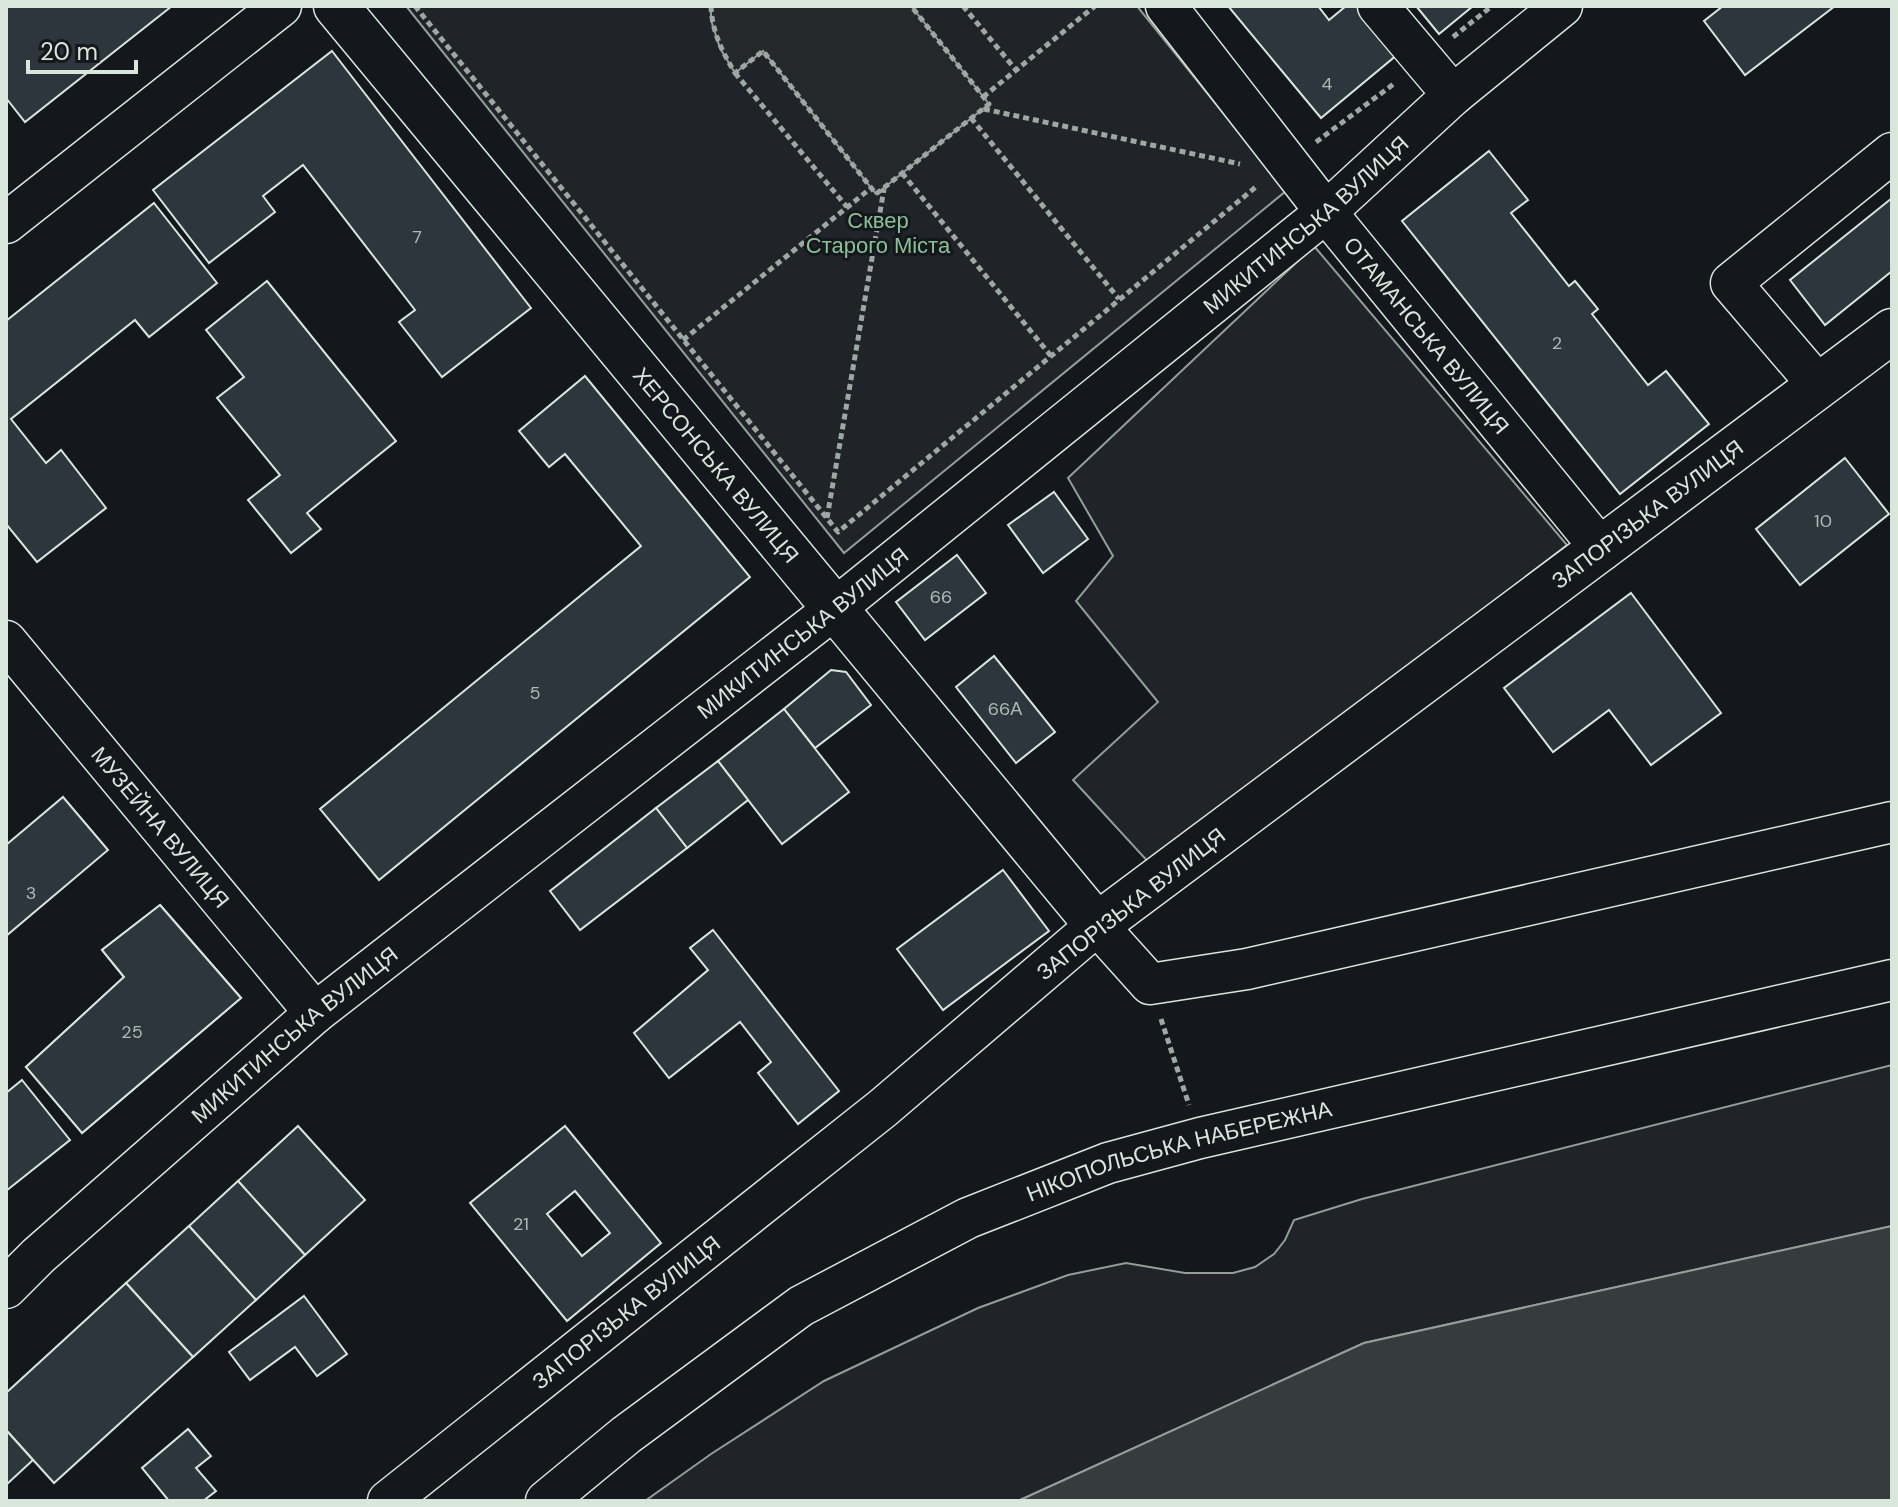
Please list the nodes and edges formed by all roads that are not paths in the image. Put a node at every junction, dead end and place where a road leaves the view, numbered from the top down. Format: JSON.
{"nodes":[{"id":1,"x":281,"y":6,"type":"edge"},
{"id":2,"x":336,"y":6,"type":"edge"},
{"id":3,"x":1166,"y":6,"type":"edge"},
{"id":4,"x":1378,"y":6,"type":"edge"},
{"id":5,"x":1562,"y":6,"type":"edge"},
{"id":6,"x":1453,"y":95,"type":"junction"},
{"id":7,"x":1892,"y":153,"type":"edge"},
{"id":8,"x":1326,"y":212,"type":"junction"},
{"id":9,"x":6,"y":223,"type":"edge"},
{"id":10,"x":1892,"y":331,"type":"edge"},
{"id":11,"x":1819,"y":386,"type":"junction"},
{"id":12,"x":1602,"y":550,"type":"junction"},
{"id":13,"x":833,"y":610,"type":"junction"},
{"id":14,"x":6,"y":641,"type":"edge"},
{"id":15,"x":1892,"y":822,"type":"edge"},
{"id":16,"x":1097,"y":925,"type":"junction"},
{"id":17,"x":1892,"y":980,"type":"edge"},
{"id":18,"x":315,"y":1013,"type":"junction"},
{"id":19,"x":38,"y":1256,"type":"junction"},
{"id":20,"x":6,"y":1280,"type":"edge"},
{"id":21,"x":6,"y":1288,"type":"edge"},
{"id":22,"x":388,"y":1501,"type":"edge"},
{"id":23,"x":546,"y":1501,"type":"edge"}],
"edges":[{"from":1,"to":9,"type":"street"},
{"from":2,"to":13,"type":"main road","name":"ХЕРСОНСЬКА ВУЛИЦЯ"},
{"from":3,"to":8,"type":"street","name":"ОТАМАНСЬКА ВУЛИЦЯ"},
{"from":4,"to":6,"type":"street"},
{"from":5,"to":6,"type":"street","name":"МИКИТИНСЬКА ВУЛИЦЯ"},
{"from":6,"to":8,"type":"street","name":"МИКИТИНСЬКА ВУЛИЦЯ"},
{"from":7,"to":11,"type":"street"},
{"from":8,"to":12,"type":"street","name":"ОТАМАНСЬКА ВУЛИЦЯ"},
{"from":8,"to":13,"type":"street","name":"МИКИТИНСЬКА ВУЛИЦЯ"},
{"from":10,"to":11,"type":"main road","name":"ЗАПОРІЗЬКА ВУЛИЦЯ"},
{"from":11,"to":12,"type":"main road","name":"ЗАПОРІЗЬКА ВУЛИЦЯ"},
{"from":12,"to":16,"type":"main road","name":"ЗАПОРІЗЬКА ВУЛИЦЯ"},
{"from":13,"to":16,"type":"main road","name":"ХЕРСОНСЬКА ВУЛИЦЯ"},
{"from":13,"to":18,"type":"street","name":"МИКИТИНСЬКА ВУЛИЦЯ"},
{"from":14,"to":18,"type":"street","name":"МУЗЕЙНА ВУЛИЦЯ"},
{"from":15,"to":16,"type":"street"},
{"from":16,"to":22,"type":"street","name":"ЗАПОРІЗЬКА ВУЛИЦЯ"},
{"from":17,"to":23,"type":"street","name":"НІКОПОЛЬСЬКА НАБЕРЕЖНА"},
{"from":18,"to":19,"type":"street","name":"МИКИТИНСЬКА ВУЛИЦЯ"},
{"from":19,"to":20,"type":"street","name":"МИКИТИНСЬКА ВУЛИЦЯ"},
{"from":19,"to":21,"type":"street","name":"МИКИТИНСЬКА ВУЛИЦЯ"}]}
